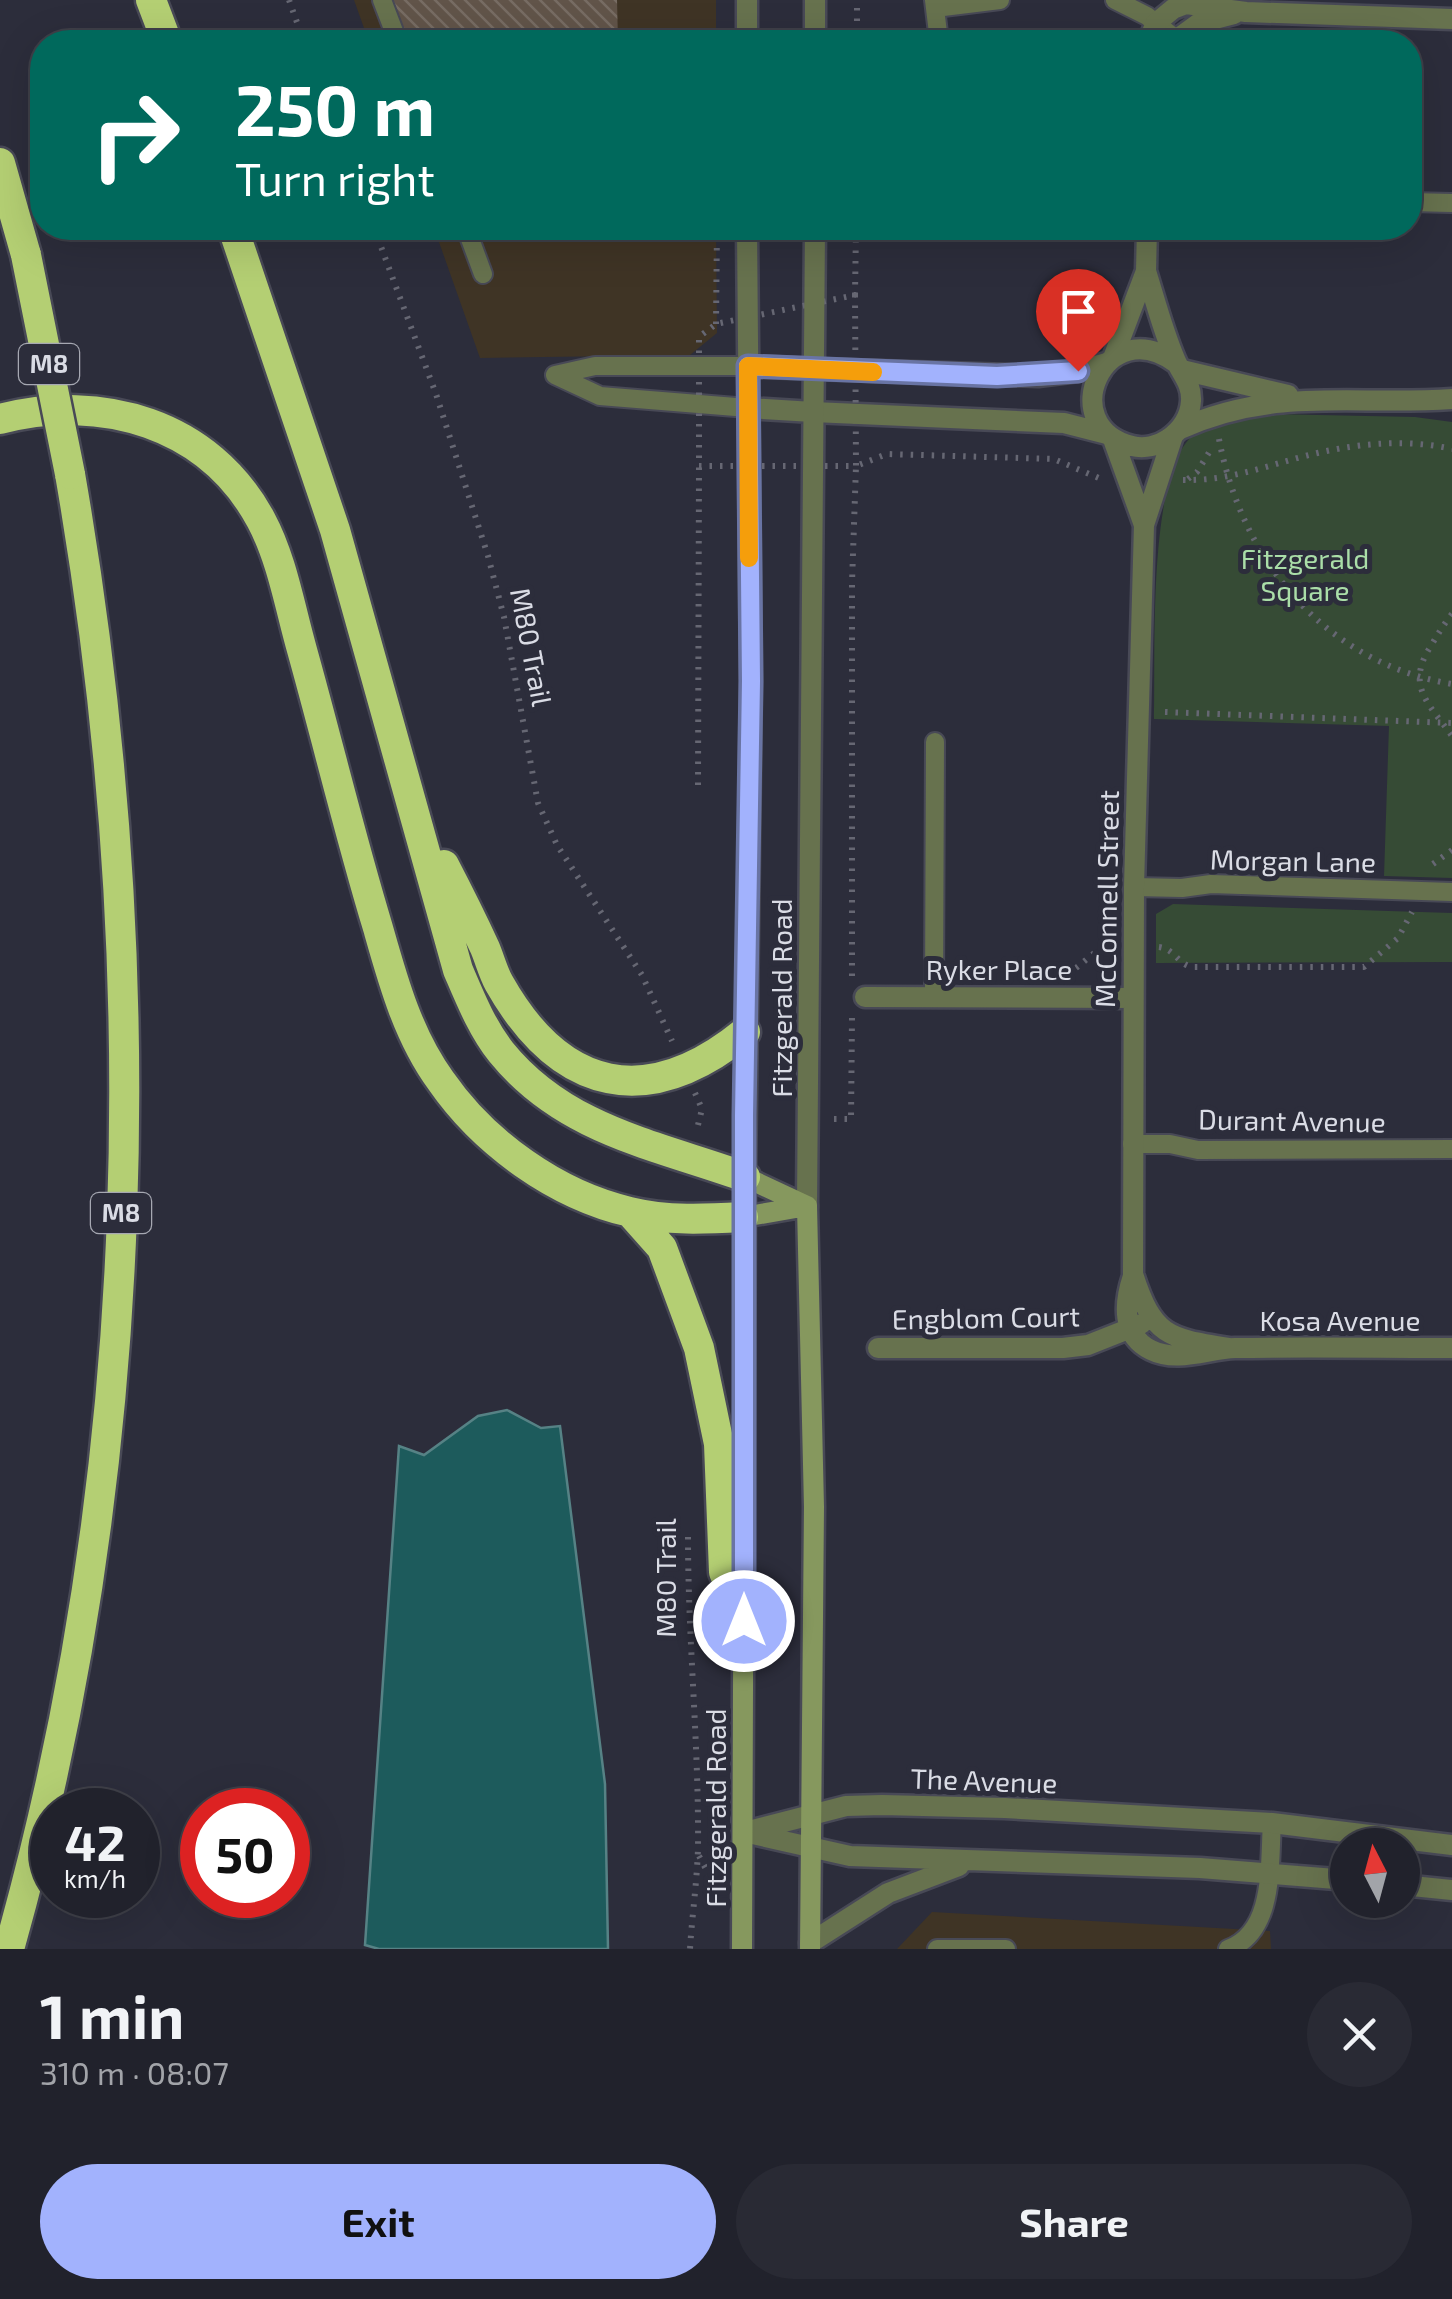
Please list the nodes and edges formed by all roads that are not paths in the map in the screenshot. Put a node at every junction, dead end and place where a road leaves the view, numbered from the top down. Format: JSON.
{"nodes":[{"id":1,"x":151,"y":0,"type":"edge"},
{"id":2,"x":382,"y":0,"type":"edge"},
{"id":3,"x":747,"y":0,"type":"edge"},
{"id":4,"x":815,"y":0,"type":"edge"},
{"id":5,"x":1000,"y":0,"type":"edge"},
{"id":6,"x":1114,"y":0,"type":"edge"},
{"id":7,"x":935,"y":4,"type":"edge"},
{"id":8,"x":1246,"y":12,"type":"junction"},
{"id":9,"x":1452,"y":18,"type":"edge"},
{"id":10,"x":162,"y":30,"type":"edge"},
{"id":11,"x":393,"y":30,"type":"edge"},
{"id":12,"x":747,"y":30,"type":"edge"},
{"id":13,"x":815,"y":30,"type":"edge"},
{"id":14,"x":938,"y":30,"type":"edge"},
{"id":15,"x":1149,"y":30,"type":"edge"},
{"id":16,"x":1155,"y":30,"type":"edge"},
{"id":17,"x":1189,"y":30,"type":"edge"},
{"id":18,"x":0,"y":163,"type":"edge"},
{"id":19,"x":1422,"y":202,"type":"edge"},
{"id":20,"x":1452,"y":203,"type":"edge"},
{"id":21,"x":237,"y":240,"type":"edge"},
{"id":22,"x":470,"y":240,"type":"edge"},
{"id":23,"x":747,"y":240,"type":"edge"},
{"id":24,"x":815,"y":240,"type":"edge"},
{"id":25,"x":1147,"y":240,"type":"edge"},
{"id":26,"x":1146,"y":271,"type":"junction"},
{"id":27,"x":482,"y":274,"type":"dead end"},
{"id":28,"x":1109,"y":360,"type":"junction"},
{"id":29,"x":748,"y":366,"type":"junction"},
{"id":30,"x":1179,"y":367,"type":"junction"},
{"id":31,"x":814,"y":369,"type":"junction"},
{"id":32,"x":1301,"y":398,"type":"junction"},
{"id":33,"x":1452,"y":400,"type":"edge"},
{"id":34,"x":1415,"y":402,"type":"junction"},
{"id":35,"x":748,"y":408,"type":"junction"},
{"id":36,"x":1452,"y":411,"type":"edge"},
{"id":37,"x":813,"y":412,"type":"junction"},
{"id":38,"x":0,"y":419,"type":"edge"},
{"id":39,"x":1176,"y":432,"type":"junction"},
{"id":40,"x":1110,"y":436,"type":"junction"},
{"id":41,"x":1144,"y":525,"type":"junction"},
{"id":42,"x":934,"y":742,"type":"dead end"},
{"id":43,"x":413,"y":799,"type":"junction"},
{"id":44,"x":1134,"y":887,"type":"junction"},
{"id":45,"x":1452,"y":892,"type":"edge"},
{"id":46,"x":856,"y":998,"type":"road end"},
{"id":47,"x":934,"y":998,"type":"junction"},
{"id":48,"x":1133,"y":998,"type":"junction"},
{"id":49,"x":745,"y":1032,"type":"junction"},
{"id":50,"x":1132,"y":1144,"type":"junction"},
{"id":51,"x":1452,"y":1150,"type":"edge"},
{"id":52,"x":745,"y":1177,"type":"junction"},
{"id":53,"x":808,"y":1206,"type":"junction"},
{"id":54,"x":630,"y":1212,"type":"junction"},
{"id":55,"x":743,"y":1216,"type":"junction"},
{"id":56,"x":1133,"y":1274,"type":"junction"},
{"id":57,"x":1151,"y":1320,"type":"junction"},
{"id":58,"x":1129,"y":1330,"type":"junction"},
{"id":59,"x":878,"y":1348,"type":"dead end"},
{"id":60,"x":1228,"y":1348,"type":"junction"},
{"id":61,"x":1452,"y":1348,"type":"edge"},
{"id":62,"x":744,"y":1621,"type":"junction"},
{"id":63,"x":809,"y":1816,"type":"junction"},
{"id":64,"x":1272,"y":1823,"type":"junction"},
{"id":65,"x":744,"y":1832,"type":"junction"},
{"id":66,"x":1452,"y":1844,"type":"edge"},
{"id":67,"x":809,"y":1848,"type":"junction"},
{"id":68,"x":970,"y":1862,"type":"junction"},
{"id":69,"x":1269,"y":1873,"type":"junction"},
{"id":70,"x":1330,"y":1878,"type":"edge"},
{"id":71,"x":1420,"y":1887,"type":"edge"},
{"id":72,"x":1452,"y":1890,"type":"edge"},
{"id":73,"x":810,"y":1946,"type":"edge"},
{"id":74,"x":10,"y":1947,"type":"edge"},
{"id":75,"x":742,"y":1949,"type":"edge"},
{"id":76,"x":937,"y":1949,"type":"edge"},
{"id":77,"x":1006,"y":1949,"type":"edge"},
{"id":78,"x":1228,"y":1949,"type":"edge"}],
"edges":[{"from":1,"to":10,"type":"highway"},
{"from":2,"to":11,"type":"lane"},
{"from":3,"to":12,"type":"street"},
{"from":4,"to":13,"type":"street"},
{"from":5,"to":7,"type":"lane"},
{"from":6,"to":15,"type":"lane"},
{"from":7,"to":14,"type":"lane"},
{"from":8,"to":9,"type":"street"},
{"from":8,"to":16,"type":"street"},
{"from":8,"to":17,"type":"street"},
{"from":18,"to":74,"type":"highway","number":"M8","bridge":true},
{"from":19,"to":20,"type":"lane"},
{"from":21,"to":43,"type":"highway"},
{"from":22,"to":27,"type":"lane"},
{"from":23,"to":29,"type":"street","name":"Fitzgerald Road"},
{"from":24,"to":31,"type":"street","name":"Fitzgerald Road"},
{"from":25,"to":26,"type":"street"},
{"from":26,"to":28,"type":"street"},
{"from":26,"to":30,"type":"street"},
{"from":28,"to":30,"type":"street"},
{"from":28,"to":31,"type":"street"},
{"from":28,"to":40,"type":"street"},
{"from":29,"to":31,"type":"street"},
{"from":29,"to":35,"type":"street","name":"Fitzgerald Road"},
{"from":29,"to":35,"type":"lane"},
{"from":30,"to":32,"type":"street"},
{"from":30,"to":39,"type":"street"},
{"from":31,"to":37,"type":"street","name":"Fitzgerald Road"},
{"from":32,"to":34,"type":"street"},
{"from":32,"to":39,"type":"street"},
{"from":33,"to":34,"type":"street"},
{"from":34,"to":36,"type":"street"},
{"from":35,"to":37,"type":"street"},
{"from":35,"to":49,"type":"street","name":"Fitzgerald Road"},
{"from":37,"to":40,"type":"street"},
{"from":37,"to":53,"type":"street","name":"Fitzgerald Road"},
{"from":38,"to":54,"type":"highway"},
{"from":39,"to":40,"type":"street"},
{"from":39,"to":41,"type":"street","name":"McConnell Street"},
{"from":40,"to":41,"type":"street","name":"McConnell Street"},
{"from":41,"to":44,"type":"street","name":"McConnell Street"},
{"from":42,"to":47,"type":"lane"},
{"from":43,"to":49,"type":"highway"},
{"from":43,"to":52,"type":"highway"},
{"from":44,"to":45,"type":"lane","name":"Morgan Lane"},
{"from":44,"to":48,"type":"street","name":"McConnell Street"},
{"from":46,"to":47,"type":"street","name":"Ryker Place"},
{"from":47,"to":48,"type":"street","name":"Ryker Place"},
{"from":48,"to":50,"type":"street","name":"McConnell Street"},
{"from":49,"to":52,"type":"street","name":"Fitzgerald Road"},
{"from":50,"to":51,"type":"lane","name":"Durant Avenue"},
{"from":50,"to":56,"type":"street","name":"McConnell Street"},
{"from":52,"to":53,"type":"main road"},
{"from":52,"to":55,"type":"main road","name":"Fitzgerald Road"},
{"from":53,"to":55,"type":"main road"},
{"from":53,"to":63,"type":"main road","name":"Fitzgerald Road"},
{"from":54,"to":55,"type":"highway"},
{"from":54,"to":62,"type":"highway"},
{"from":55,"to":62,"type":"main road","name":"Fitzgerald Road"},
{"from":56,"to":57,"type":"street","name":"McConnell Street"},
{"from":56,"to":58,"type":"street","name":"McConnell Street"},
{"from":57,"to":58,"type":"street","name":"Engblom Court"},
{"from":57,"to":60,"type":"street","name":"Kosa Avenue"},
{"from":58,"to":59,"type":"street","name":"Engblom Court"},
{"from":58,"to":60,"type":"street","name":"Kosa Avenue"},
{"from":60,"to":61,"type":"street","name":"Kosa Avenue"},
{"from":62,"to":65,"type":"main road","name":"Fitzgerald Road"},
{"from":63,"to":64,"type":"street","name":"The Avenue"},
{"from":63,"to":65,"type":"street","name":"The Avenue"},
{"from":63,"to":67,"type":"main road","name":"Fitzgerald Road"},
{"from":64,"to":66,"type":"street","name":"The Avenue"},
{"from":64,"to":69,"type":"lane"},
{"from":65,"to":67,"type":"street"},
{"from":65,"to":75,"type":"main road","name":"Fitzgerald Road"},
{"from":67,"to":68,"type":"street"},
{"from":67,"to":73,"type":"main road","name":"Fitzgerald Road"},
{"from":68,"to":69,"type":"street"},
{"from":68,"to":73,"type":"street"},
{"from":69,"to":70,"type":"street"},
{"from":69,"to":78,"type":"lane"},
{"from":71,"to":72,"type":"street"},
{"from":76,"to":77,"type":"lane"}]}
